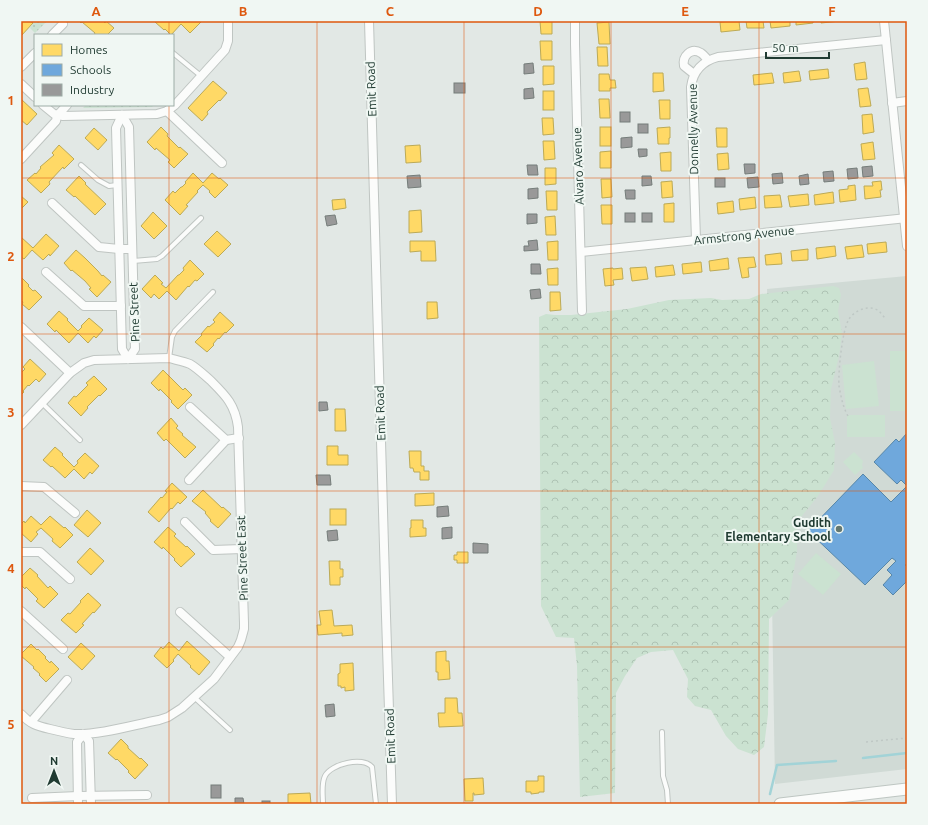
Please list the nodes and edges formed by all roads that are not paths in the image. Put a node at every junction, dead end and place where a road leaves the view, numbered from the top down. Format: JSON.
{"nodes":[{"id":1,"x":228,"y":21,"type":"edge"},
{"id":2,"x":369,"y":21,"type":"edge"},
{"id":3,"x":575,"y":21,"type":"edge"},
{"id":4,"x":884,"y":21,"type":"edge"},
{"id":5,"x":63,"y":24,"type":"dead end"},
{"id":6,"x":53,"y":34,"type":"edge"},
{"id":7,"x":886,"y":40,"type":"junction"},
{"id":8,"x":34,"y":54,"type":"edge"},
{"id":9,"x":174,"y":54,"type":"edge"},
{"id":10,"x":708,"y":60,"type":"junction"},
{"id":11,"x":21,"y":67,"type":"edge"},
{"id":12,"x":694,"y":74,"type":"junction"},
{"id":13,"x":201,"y":76,"type":"junction"},
{"id":14,"x":21,"y":84,"type":"edge"},
{"id":15,"x":34,"y":96,"type":"edge"},
{"id":16,"x":907,"y":101,"type":"edge"},
{"id":17,"x":892,"y":103,"type":"junction"},
{"id":18,"x":44,"y":106,"type":"edge"},
{"id":19,"x":66,"y":106,"type":"edge"},
{"id":20,"x":174,"y":106,"type":"edge"},
{"id":21,"x":174,"y":106,"type":"edge"},
{"id":22,"x":167,"y":111,"type":"junction"},
{"id":23,"x":122,"y":115,"type":"junction"},
{"id":24,"x":57,"y":116,"type":"junction"},
{"id":25,"x":21,"y":159,"type":"edge"},
{"id":26,"x":222,"y":163,"type":"dead end"},
{"id":27,"x":81,"y":165,"type":"dead end"},
{"id":28,"x":117,"y":173,"type":"junction"},
{"id":29,"x":130,"y":173,"type":"junction"},
{"id":30,"x":118,"y":185,"type":"junction"},
{"id":31,"x":52,"y":202,"type":"dead end"},
{"id":32,"x":201,"y":218,"type":"dead end"},
{"id":33,"x":905,"y":218,"type":"edge"},
{"id":34,"x":696,"y":240,"type":"junction"},
{"id":35,"x":907,"y":246,"type":"edge"},
{"id":36,"x":119,"y":249,"type":"junction"},
{"id":37,"x":132,"y":249,"type":"junction"},
{"id":38,"x":581,"y":252,"type":"junction"},
{"id":39,"x":133,"y":261,"type":"junction"},
{"id":40,"x":46,"y":272,"type":"dead end"},
{"id":41,"x":134,"y":290,"type":"junction"},
{"id":42,"x":120,"y":291,"type":"junction"},
{"id":43,"x":213,"y":292,"type":"dead end"},
{"id":44,"x":120,"y":306,"type":"junction"},
{"id":45,"x":582,"y":311,"type":"dead end"},
{"id":46,"x":21,"y":327,"type":"edge"},
{"id":47,"x":169,"y":358,"type":"junction"},
{"id":48,"x":128,"y":359,"type":"junction"},
{"id":49,"x":70,"y":373,"type":"junction"},
{"id":50,"x":42,"y":403,"type":"junction"},
{"id":51,"x":190,"y":407,"type":"dead end"},
{"id":52,"x":21,"y":425,"type":"edge"},
{"id":53,"x":239,"y":438,"type":"junction"},
{"id":54,"x":80,"y":440,"type":"dead end"},
{"id":55,"x":226,"y":440,"type":"junction"},
{"id":56,"x":189,"y":480,"type":"dead end"},
{"id":57,"x":21,"y":486,"type":"edge"},
{"id":58,"x":75,"y":513,"type":"dead end"},
{"id":59,"x":185,"y":522,"type":"dead end"},
{"id":60,"x":242,"y":549,"type":"junction"},
{"id":61,"x":21,"y":552,"type":"edge"},
{"id":62,"x":70,"y":579,"type":"dead end"},
{"id":63,"x":21,"y":611,"type":"edge"},
{"id":64,"x":180,"y":612,"type":"dead end"},
{"id":65,"x":63,"y":649,"type":"dead end"},
{"id":66,"x":230,"y":657,"type":"junction"},
{"id":67,"x":67,"y":680,"type":"dead end"},
{"id":68,"x":194,"y":697,"type":"junction"},
{"id":69,"x":21,"y":714,"type":"edge"},
{"id":70,"x":31,"y":722,"type":"junction"},
{"id":71,"x":230,"y":730,"type":"dead end"},
{"id":72,"x":662,"y":732,"type":"dead end"},
{"id":73,"x":83,"y":734,"type":"junction"},
{"id":74,"x":78,"y":775,"type":"junction"},
{"id":75,"x":90,"y":775,"type":"junction"},
{"id":76,"x":907,"y":789,"type":"edge"},
{"id":77,"x":147,"y":795,"type":"dead end"},
{"id":78,"x":32,"y":798,"type":"dead end"},
{"id":79,"x":78,"y":800,"type":"edge"},
{"id":80,"x":91,"y":800,"type":"edge"},
{"id":81,"x":323,"y":804,"type":"edge"},
{"id":82,"x":376,"y":804,"type":"edge"},
{"id":83,"x":392,"y":804,"type":"edge"},
{"id":84,"x":668,"y":804,"type":"edge"},
{"id":85,"x":780,"y":804,"type":"edge"}],
"edges":[{"from":1,"to":13,"type":"street"},
{"from":2,"to":83,"type":"street","name":"Emit Road"},
{"from":3,"to":38,"type":"street","name":"Alvaro Avenue"},
{"from":4,"to":7,"type":"street"},
{"from":5,"to":6,"type":"street"},
{"from":7,"to":10,"type":"street"},
{"from":7,"to":17,"type":"street"},
{"from":8,"to":11,"type":"street"},
{"from":9,"to":13,"type":"lane"},
{"from":10,"to":12,"type":"street","name":"Donnelly Avenue"},
{"from":10,"to":12,"type":"street"},
{"from":12,"to":34,"type":"street","name":"Donnelly Avenue"},
{"from":13,"to":20,"type":"street"},
{"from":14,"to":15,"type":"street"},
{"from":16,"to":17,"type":"street"},
{"from":17,"to":33,"type":"street"},
{"from":18,"to":24,"type":"street"},
{"from":19,"to":24,"type":"street"},
{"from":21,"to":22,"type":"street"},
{"from":22,"to":23,"type":"street"},
{"from":22,"to":26,"type":"street"},
{"from":23,"to":24,"type":"street"},
{"from":23,"to":28,"type":"street","name":"Pine Street"},
{"from":23,"to":29,"type":"street","name":"Pine Street"},
{"from":24,"to":25,"type":"street"},
{"from":27,"to":30,"type":"lane"},
{"from":28,"to":29,"type":"street"},
{"from":28,"to":30,"type":"street","name":"Pine Street"},
{"from":29,"to":37,"type":"street","name":"Pine Street"},
{"from":30,"to":36,"type":"street","name":"Pine Street"},
{"from":31,"to":36,"type":"street"},
{"from":32,"to":39,"type":"lane"},
{"from":33,"to":34,"type":"street","name":"Armstrong Avenue"},
{"from":33,"to":35,"type":"street"},
{"from":34,"to":38,"type":"street","name":"Armstrong Avenue"},
{"from":36,"to":37,"type":"street"},
{"from":36,"to":42,"type":"street","name":"Pine Street"},
{"from":37,"to":39,"type":"street","name":"Pine Street"},
{"from":38,"to":45,"type":"street","name":"Alvaro Avenue"},
{"from":39,"to":41,"type":"street","name":"Pine Street"},
{"from":40,"to":44,"type":"street"},
{"from":41,"to":42,"type":"street"},
{"from":41,"to":48,"type":"street","name":"Pine Street"},
{"from":42,"to":44,"type":"street","name":"Pine Street"},
{"from":43,"to":47,"type":"lane"},
{"from":44,"to":48,"type":"street","name":"Pine Street"},
{"from":46,"to":49,"type":"street"},
{"from":47,"to":48,"type":"street","name":"Pine Street East"},
{"from":47,"to":53,"type":"street","name":"Pine Street East"},
{"from":48,"to":49,"type":"street","name":"Pine Street East"},
{"from":49,"to":50,"type":"street","name":"Pine Street East"},
{"from":50,"to":52,"type":"street","name":"Pine Street East"},
{"from":50,"to":54,"type":"lane"},
{"from":51,"to":55,"type":"street"},
{"from":53,"to":55,"type":"street"},
{"from":53,"to":60,"type":"street","name":"Pine Street East"},
{"from":55,"to":56,"type":"street"},
{"from":57,"to":58,"type":"street"},
{"from":59,"to":60,"type":"street"},
{"from":60,"to":66,"type":"street","name":"Pine Street East"},
{"from":61,"to":62,"type":"street"},
{"from":63,"to":65,"type":"street"},
{"from":64,"to":66,"type":"street"},
{"from":66,"to":68,"type":"street","name":"Pine Street East"},
{"from":67,"to":70,"type":"street"},
{"from":68,"to":71,"type":"lane"},
{"from":68,"to":73,"type":"street","name":"Pine Street East"},
{"from":69,"to":70,"type":"street","name":"Pine Street East"},
{"from":70,"to":73,"type":"street","name":"Pine Street East"},
{"from":72,"to":84,"type":"lane"},
{"from":73,"to":74,"type":"street"},
{"from":73,"to":75,"type":"street"},
{"from":74,"to":75,"type":"street"},
{"from":74,"to":79,"type":"street"},
{"from":75,"to":80,"type":"street"},
{"from":76,"to":85,"type":"main road"},
{"from":77,"to":80,"type":"street"},
{"from":78,"to":79,"type":"street"},
{"from":79,"to":80,"type":"street"},
{"from":81,"to":82,"type":"lane"}]}
